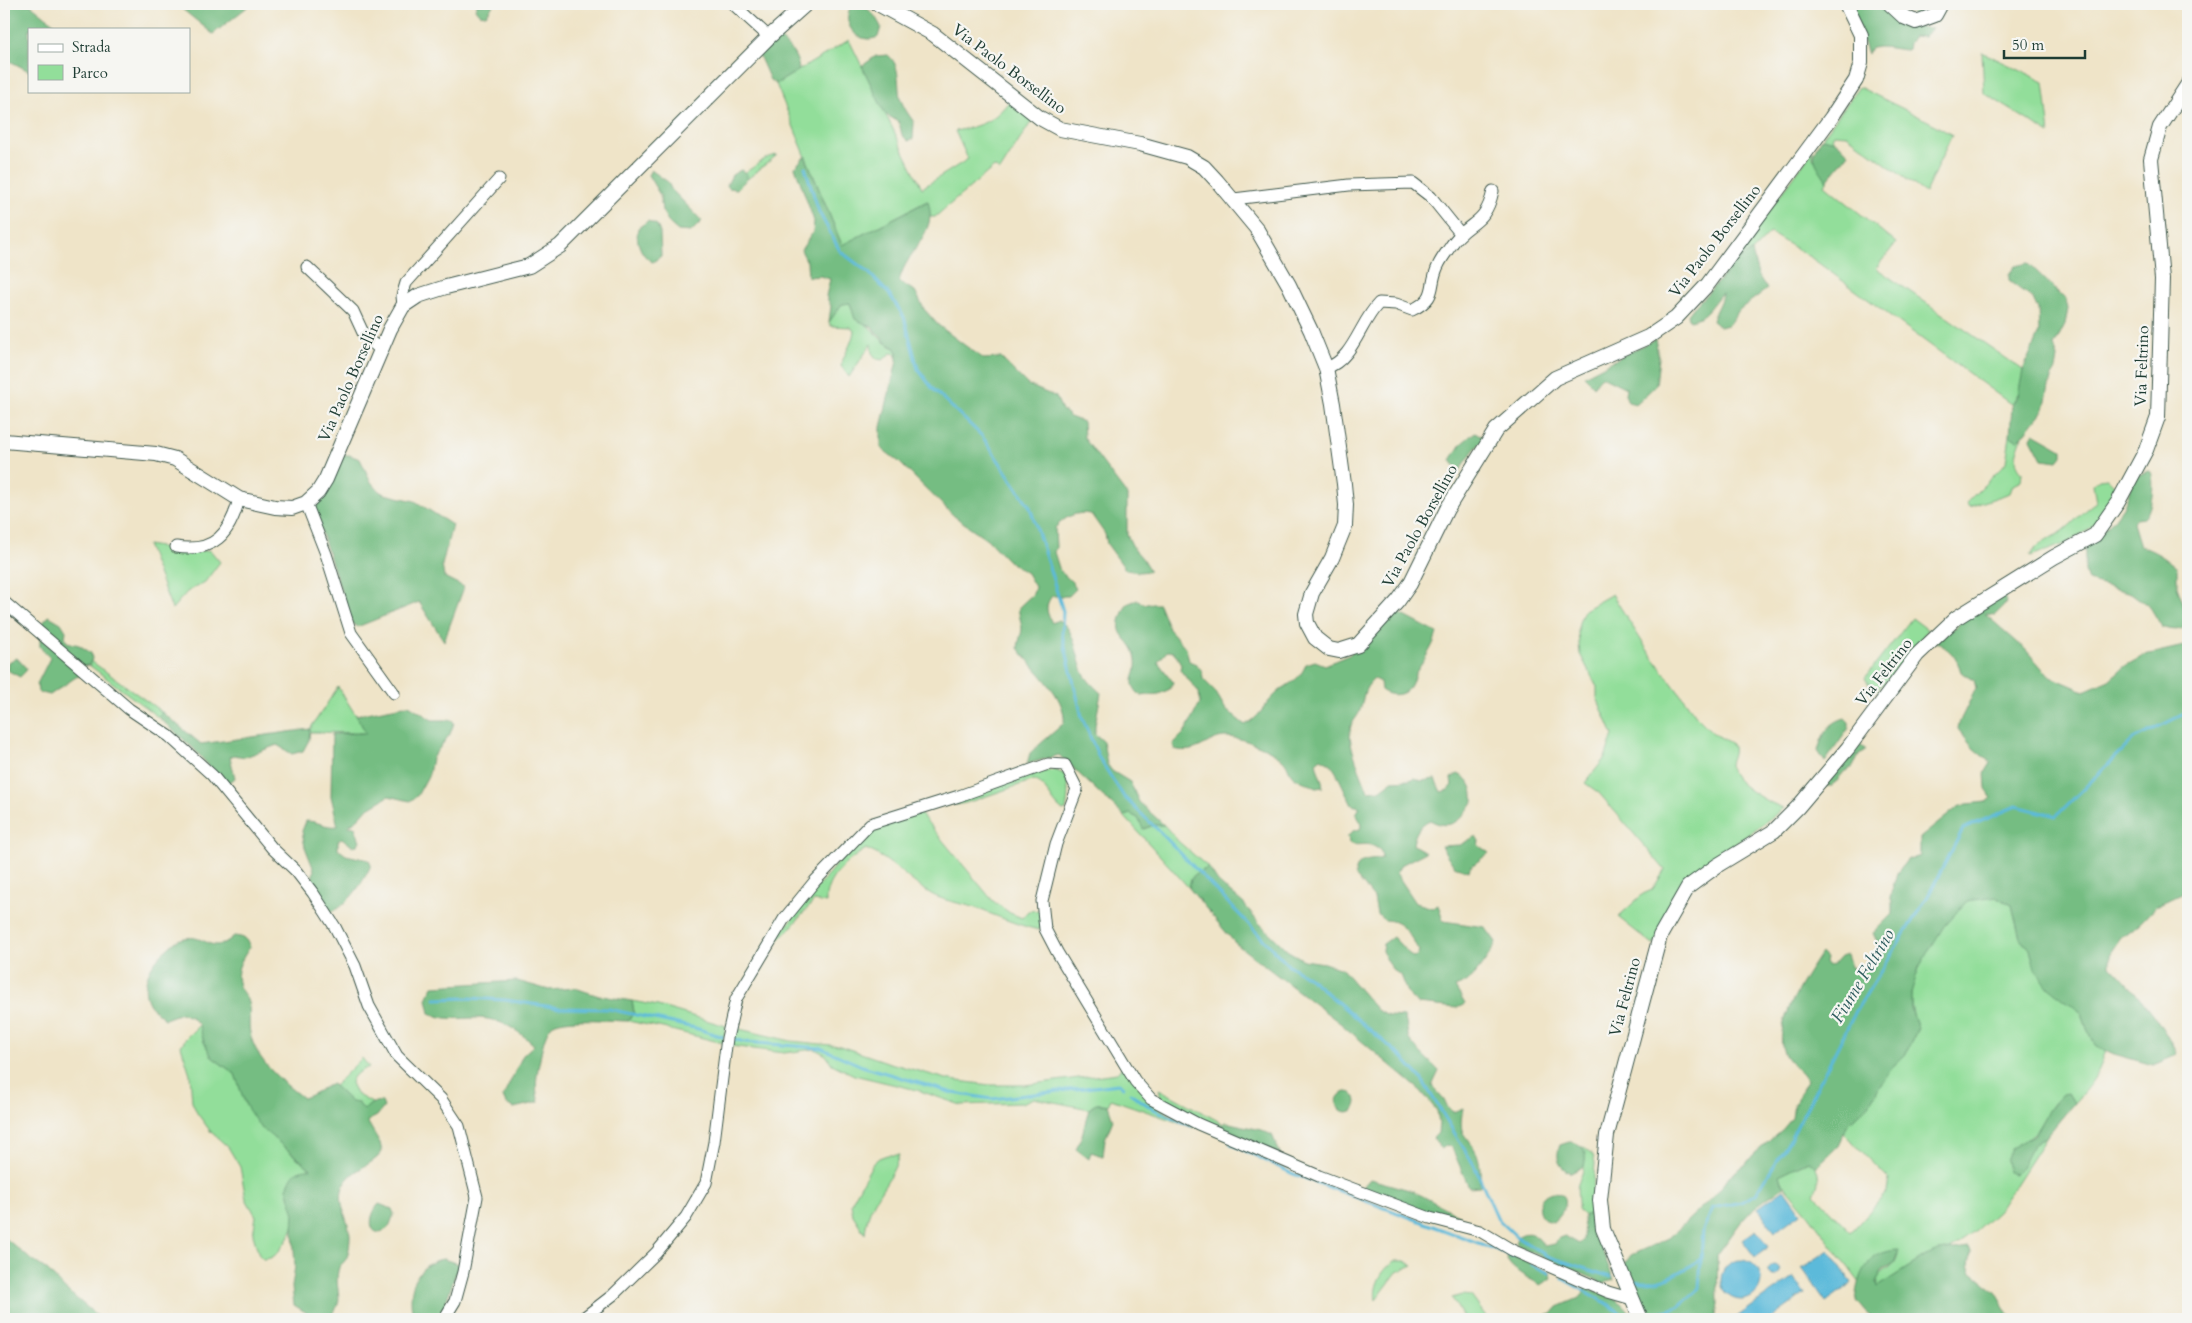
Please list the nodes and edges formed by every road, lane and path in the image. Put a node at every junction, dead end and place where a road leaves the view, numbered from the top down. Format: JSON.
{"nodes":[{"id":1,"x":733,"y":4,"type":"edge"},
{"id":2,"x":806,"y":4,"type":"edge"},
{"id":3,"x":878,"y":4,"type":"edge"},
{"id":4,"x":1846,"y":4,"type":"edge"},
{"id":5,"x":1890,"y":4,"type":"edge"},
{"id":6,"x":1941,"y":4,"type":"edge"},
{"id":7,"x":769,"y":37,"type":"junction"},
{"id":8,"x":2188,"y":84,"type":"edge"},
{"id":9,"x":499,"y":179,"type":"dead end"},
{"id":10,"x":1493,"y":191,"type":"dead end"},
{"id":11,"x":1234,"y":199,"type":"junction"},
{"id":12,"x":1460,"y":233,"type":"junction"},
{"id":13,"x":307,"y":267,"type":"dead end"},
{"id":14,"x":404,"y":306,"type":"junction"},
{"id":15,"x":380,"y":350,"type":"junction"},
{"id":16,"x":1326,"y":368,"type":"junction"},
{"id":17,"x":4,"y":441,"type":"edge"},
{"id":18,"x":239,"y":499,"type":"junction"},
{"id":19,"x":306,"y":503,"type":"junction"},
{"id":20,"x":176,"y":547,"type":"dead end"},
{"id":21,"x":4,"y":602,"type":"edge"},
{"id":22,"x":394,"y":693,"type":"dead end"},
{"id":23,"x":1632,"y":1298,"type":"junction"},
{"id":24,"x":444,"y":1319,"type":"edge"},
{"id":25,"x":582,"y":1319,"type":"edge"},
{"id":26,"x":1641,"y":1319,"type":"edge"}],
"edges":[{"from":1,"to":7,"type":"street"},
{"from":2,"to":7,"type":"street","name":"Via Paolo Borsellino"},
{"from":3,"to":11,"type":"street","name":"Via Paolo Borsellino"},
{"from":4,"to":16,"type":"street","name":"Via Paolo Borsellino"},
{"from":5,"to":6,"type":"street"},
{"from":7,"to":14,"type":"street","name":"Via Paolo Borsellino"},
{"from":8,"to":23,"type":"street","name":"Via Feltrino"},
{"from":9,"to":14,"type":"street"},
{"from":10,"to":12,"type":"street"},
{"from":11,"to":12,"type":"street"},
{"from":11,"to":16,"type":"street","name":"Via Paolo Borsellino"},
{"from":12,"to":16,"type":"street"},
{"from":13,"to":15,"type":"street"},
{"from":14,"to":15,"type":"street","name":"Via Paolo Borsellino"},
{"from":15,"to":19,"type":"street","name":"Via Paolo Borsellino"},
{"from":17,"to":18,"type":"street"},
{"from":18,"to":19,"type":"street"},
{"from":18,"to":20,"type":"street"},
{"from":19,"to":22,"type":"street"},
{"from":21,"to":24,"type":"street"},
{"from":23,"to":25,"type":"street"},
{"from":23,"to":26,"type":"street","name":"Via Feltrino"}]}
